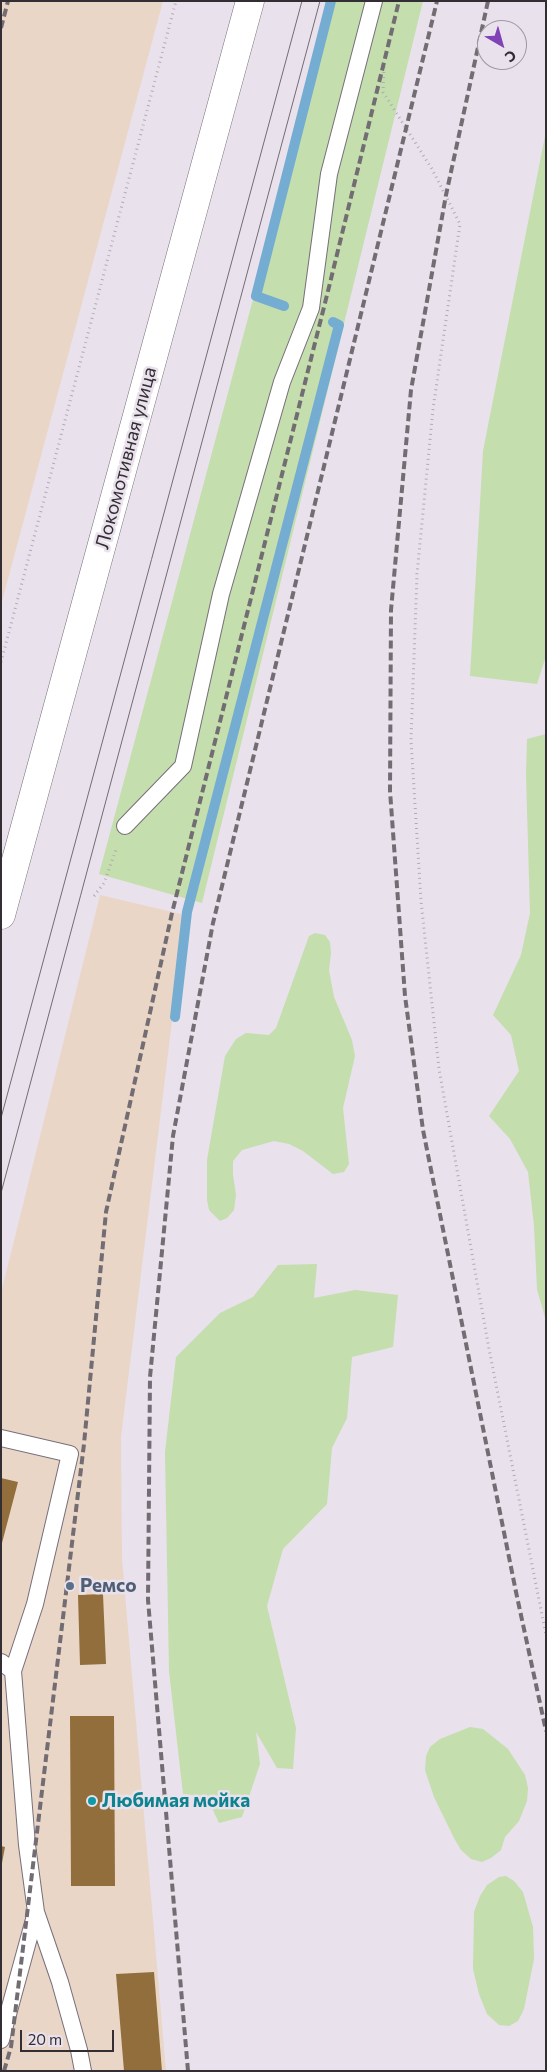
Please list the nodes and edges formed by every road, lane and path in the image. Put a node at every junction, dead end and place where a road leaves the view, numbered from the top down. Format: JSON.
{"nodes":[{"id":1,"x":176,"y":1,"type":"edge"},
{"id":2,"x":250,"y":1,"type":"edge"},
{"id":3,"x":374,"y":1,"type":"edge"},
{"id":4,"x":384,"y":63,"type":"dead end"},
{"id":5,"x":1,"y":662,"type":"edge"},
{"id":6,"x":125,"y":826,"type":"joint"},
{"id":7,"x":94,"y":896,"type":"dead end"},
{"id":8,"x":1,"y":915,"type":"edge"},
{"id":9,"x":1,"y":1438,"type":"edge"},
{"id":10,"x":546,"y":1634,"type":"edge"},
{"id":11,"x":7,"y":1666,"type":"edge"},
{"id":12,"x":36,"y":1912,"type":"junction"},
{"id":13,"x":1,"y":2040,"type":"edge"},
{"id":14,"x":83,"y":2071,"type":"edge"}],
"edges":[{"from":1,"to":5,"type":"path"},
{"from":2,"to":8,"type":"main road","name":"Локомотивная улица"},
{"from":3,"to":6,"type":"lane"},
{"from":4,"to":10,"type":"path"},
{"from":6,"to":7,"type":"path"},
{"from":9,"to":11,"type":"lane"},
{"from":11,"to":12,"type":"lane"},
{"from":12,"to":13,"type":"lane"},
{"from":12,"to":14,"type":"lane"}]}
